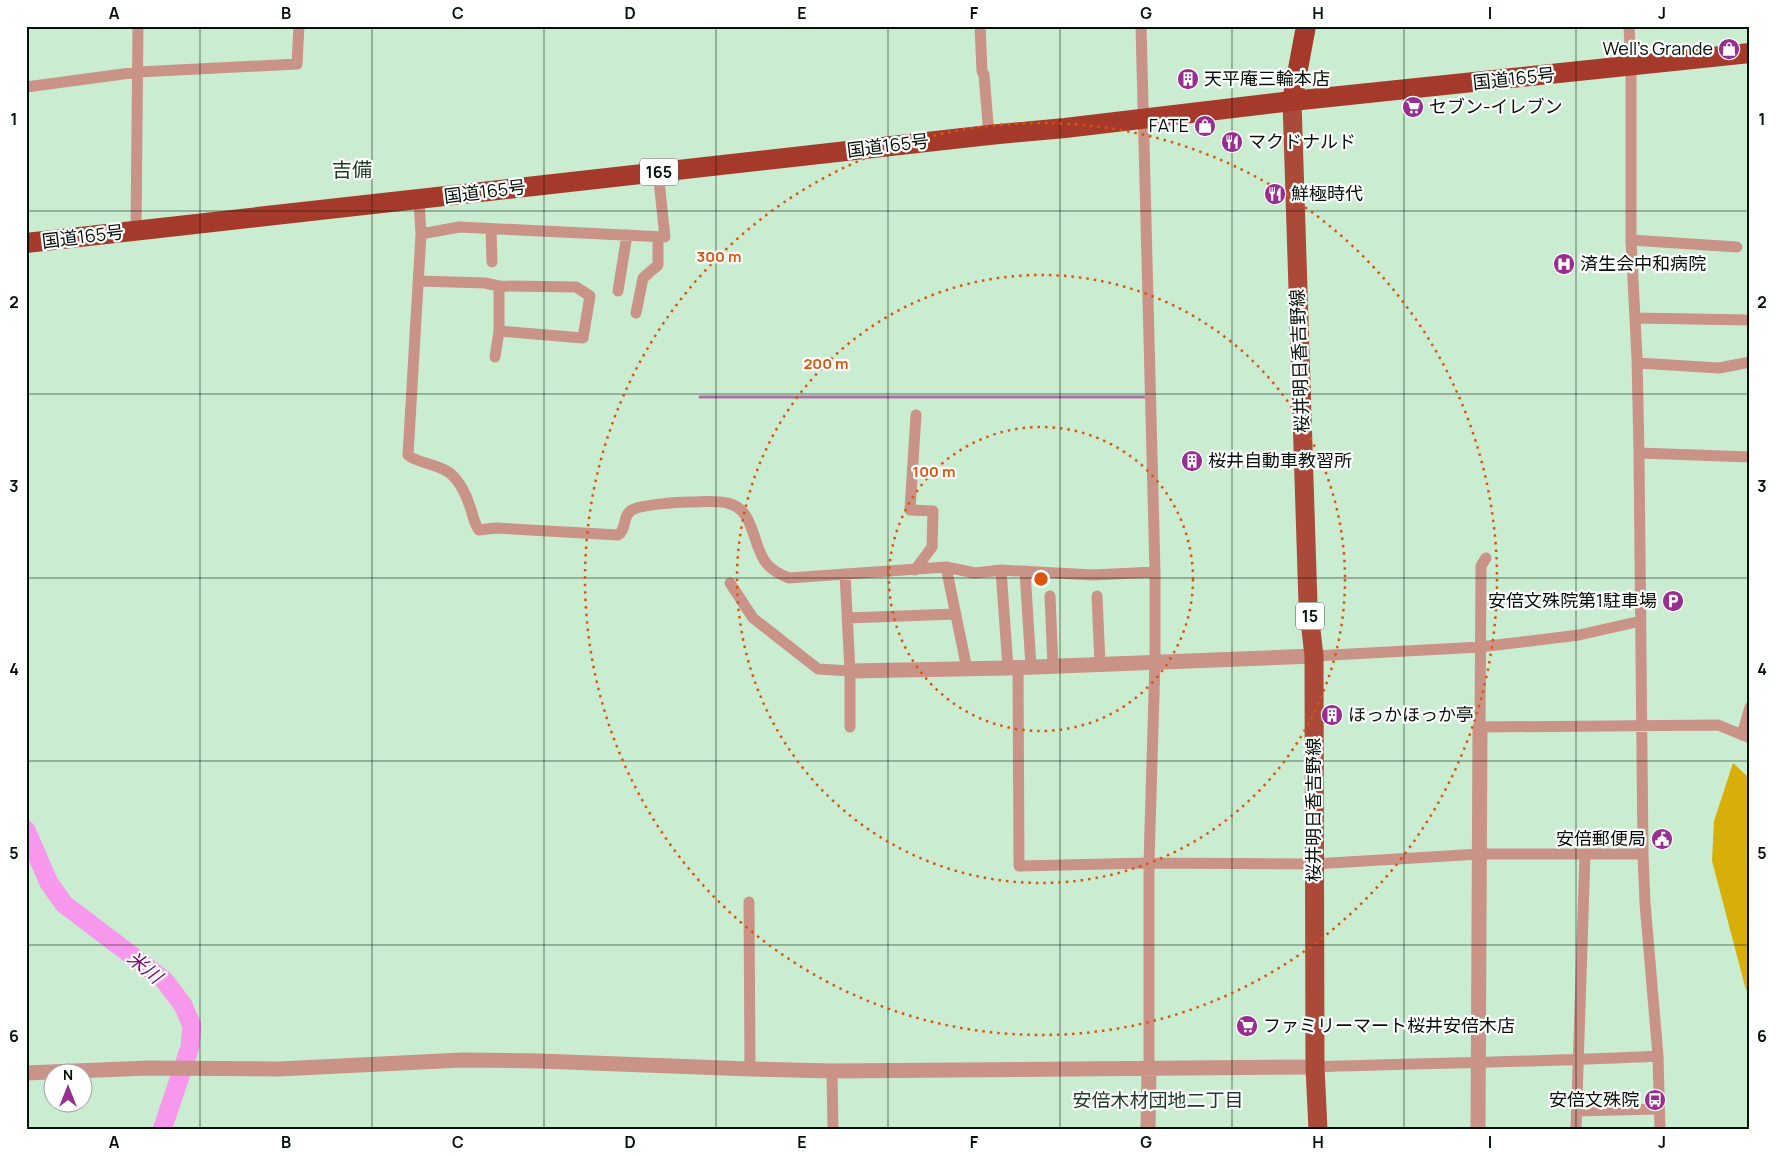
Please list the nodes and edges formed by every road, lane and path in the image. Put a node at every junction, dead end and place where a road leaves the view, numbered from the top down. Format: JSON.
{"nodes":[{"id":1,"x":138,"y":26,"type":"edge"},
{"id":2,"x":299,"y":26,"type":"edge"},
{"id":3,"x":980,"y":26,"type":"edge"},
{"id":4,"x":1141,"y":26,"type":"edge"},
{"id":5,"x":1306,"y":26,"type":"edge"},
{"id":6,"x":1629,"y":26,"type":"edge"},
{"id":7,"x":1750,"y":53,"type":"edge"},
{"id":8,"x":1631,"y":66,"type":"junction"},
{"id":9,"x":138,"y":72,"type":"junction"},
{"id":10,"x":26,"y":87,"type":"edge"},
{"id":11,"x":1292,"y":102,"type":"junction"},
{"id":12,"x":1144,"y":118,"type":"junction"},
{"id":13,"x":989,"y":135,"type":"junction"},
{"id":14,"x":658,"y":172,"type":"junction"},
{"id":15,"x":419,"y":200,"type":"junction"},
{"id":16,"x":491,"y":229,"type":"junction"},
{"id":17,"x":136,"y":230,"type":"junction"},
{"id":18,"x":421,"y":234,"type":"junction"},
{"id":19,"x":627,"y":235,"type":"junction"},
{"id":20,"x":658,"y":237,"type":"junction"},
{"id":21,"x":1631,"y":240,"type":"junction"},
{"id":22,"x":26,"y":243,"type":"edge"},
{"id":23,"x":1737,"y":247,"type":"dead end"},
{"id":24,"x":492,"y":262,"type":"dead end"},
{"id":25,"x":419,"y":281,"type":"junction"},
{"id":26,"x":499,"y":286,"type":"junction"},
{"id":27,"x":618,"y":291,"type":"dead end"},
{"id":28,"x":636,"y":313,"type":"dead end"},
{"id":29,"x":1636,"y":318,"type":"junction"},
{"id":30,"x":1748,"y":320,"type":"dead end"},
{"id":31,"x":499,"y":331,"type":"junction"},
{"id":32,"x":495,"y":357,"type":"dead end"},
{"id":33,"x":1750,"y":362,"type":"edge"},
{"id":34,"x":1638,"y":363,"type":"junction"},
{"id":35,"x":916,"y":416,"type":"dead end"},
{"id":36,"x":1639,"y":453,"type":"junction"},
{"id":37,"x":1750,"y":457,"type":"edge"},
{"id":38,"x":1486,"y":558,"type":"dead end"},
{"id":39,"x":946,"y":567,"type":"junction"},
{"id":40,"x":915,"y":570,"type":"junction"},
{"id":41,"x":1001,"y":570,"type":"junction"},
{"id":42,"x":1025,"y":571,"type":"junction"},
{"id":43,"x":1155,"y":572,"type":"junction"},
{"id":44,"x":845,"y":574,"type":"junction"},
{"id":45,"x":730,"y":584,"type":"dead end"},
{"id":46,"x":1050,"y":596,"type":"dead end"},
{"id":47,"x":1097,"y":596,"type":"dead end"},
{"id":48,"x":956,"y":614,"type":"junction"},
{"id":49,"x":847,"y":618,"type":"junction"},
{"id":50,"x":1641,"y":621,"type":"junction"},
{"id":51,"x":1480,"y":647,"type":"junction"},
{"id":52,"x":1314,"y":656,"type":"junction"},
{"id":53,"x":1155,"y":661,"type":"junction"},
{"id":54,"x":1100,"y":664,"type":"junction"},
{"id":55,"x":1053,"y":666,"type":"junction"},
{"id":56,"x":1019,"y":667,"type":"junction"},
{"id":57,"x":967,"y":669,"type":"junction"},
{"id":58,"x":850,"y":671,"type":"junction"},
{"id":59,"x":1750,"y":707,"type":"edge"},
{"id":60,"x":1480,"y":727,"type":"junction"},
{"id":61,"x":1641,"y":727,"type":"junction"},
{"id":62,"x":850,"y":728,"type":"dead end"},
{"id":63,"x":1746,"y":736,"type":"edge"},
{"id":64,"x":1480,"y":854,"type":"junction"},
{"id":65,"x":1585,"y":854,"type":"junction"},
{"id":66,"x":1644,"y":854,"type":"junction"},
{"id":67,"x":1149,"y":863,"type":"junction"},
{"id":68,"x":1314,"y":864,"type":"junction"},
{"id":69,"x":749,"y":902,"type":"dead end"},
{"id":70,"x":1658,"y":1056,"type":"junction"},
{"id":71,"x":1577,"y":1060,"type":"junction"},
{"id":72,"x":1480,"y":1061,"type":"junction"},
{"id":73,"x":1315,"y":1067,"type":"junction"},
{"id":74,"x":1149,"y":1068,"type":"junction"},
{"id":75,"x":750,"y":1069,"type":"junction"},
{"id":76,"x":832,"y":1071,"type":"junction"},
{"id":77,"x":26,"y":1073,"type":"edge"},
{"id":78,"x":1658,"y":1109,"type":"junction"},
{"id":79,"x":1577,"y":1111,"type":"junction"},
{"id":80,"x":833,"y":1130,"type":"edge"},
{"id":81,"x":1148,"y":1130,"type":"edge"},
{"id":82,"x":1318,"y":1130,"type":"edge"},
{"id":83,"x":1478,"y":1130,"type":"edge"},
{"id":84,"x":1576,"y":1130,"type":"edge"},
{"id":85,"x":1660,"y":1130,"type":"edge"}],
"edges":[{"from":1,"to":9,"type":"street"},
{"from":2,"to":9,"type":"street"},
{"from":3,"to":13,"type":"street"},
{"from":4,"to":12,"type":"street"},
{"from":5,"to":11,"type":"highway"},
{"from":6,"to":8,"type":"street"},
{"from":7,"to":8,"type":"highway","name":"国道165号","number":"165"},
{"from":8,"to":11,"type":"highway","name":"国道165号","number":"165"},
{"from":8,"to":21,"type":"street"},
{"from":9,"to":10,"type":"street"},
{"from":9,"to":17,"type":"street"},
{"from":11,"to":12,"type":"highway","name":"国道165号","number":"165"},
{"from":11,"to":52,"type":"main road","name":"桜井明日香吉野線","number":"15"},
{"from":12,"to":13,"type":"highway","name":"国道165号","number":"165"},
{"from":12,"to":43,"type":"street"},
{"from":13,"to":14,"type":"highway","name":"国道165号","number":"165"},
{"from":14,"to":15,"type":"highway","name":"国道165号","number":"165"},
{"from":14,"to":20,"type":"street"},
{"from":15,"to":17,"type":"highway","name":"国道165号","number":"165"},
{"from":15,"to":18,"type":"street"},
{"from":16,"to":18,"type":"street"},
{"from":16,"to":19,"type":"street"},
{"from":16,"to":24,"type":"street"},
{"from":17,"to":22,"type":"highway","name":"国道165号","number":"165"},
{"from":18,"to":25,"type":"street"},
{"from":19,"to":20,"type":"street"},
{"from":19,"to":27,"type":"street"},
{"from":20,"to":28,"type":"street"},
{"from":21,"to":23,"type":"street"},
{"from":21,"to":29,"type":"street"},
{"from":25,"to":26,"type":"street"},
{"from":25,"to":44,"type":"street"},
{"from":26,"to":31,"type":"street"},
{"from":26,"to":31,"type":"street"},
{"from":29,"to":30,"type":"street"},
{"from":29,"to":34,"type":"street"},
{"from":31,"to":32,"type":"street"},
{"from":33,"to":34,"type":"street"},
{"from":34,"to":36,"type":"street"},
{"from":35,"to":40,"type":"street"},
{"from":36,"to":37,"type":"street"},
{"from":36,"to":50,"type":"street"},
{"from":38,"to":51,"type":"street"},
{"from":39,"to":40,"type":"street"},
{"from":39,"to":41,"type":"street"},
{"from":39,"to":48,"type":"street"},
{"from":40,"to":44,"type":"street"},
{"from":41,"to":42,"type":"street"},
{"from":41,"to":56,"type":"street"},
{"from":42,"to":43,"type":"street"},
{"from":42,"to":56,"type":"street"},
{"from":43,"to":53,"type":"street"},
{"from":44,"to":49,"type":"street"},
{"from":45,"to":58,"type":"street"},
{"from":46,"to":55,"type":"street"},
{"from":47,"to":54,"type":"street"},
{"from":48,"to":49,"type":"street"},
{"from":48,"to":57,"type":"street"},
{"from":49,"to":58,"type":"street"},
{"from":50,"to":51,"type":"street"},
{"from":50,"to":61,"type":"street"},
{"from":51,"to":52,"type":"street"},
{"from":51,"to":60,"type":"street"},
{"from":52,"to":53,"type":"street"},
{"from":52,"to":68,"type":"main road","name":"桜井明日香吉野線","number":"15"},
{"from":53,"to":54,"type":"street"},
{"from":53,"to":67,"type":"street"},
{"from":54,"to":55,"type":"street"},
{"from":55,"to":56,"type":"street"},
{"from":56,"to":57,"type":"street"},
{"from":56,"to":67,"type":"street"},
{"from":57,"to":58,"type":"street"},
{"from":58,"to":62,"type":"street"},
{"from":59,"to":63,"type":"street"},
{"from":60,"to":61,"type":"street"},
{"from":60,"to":64,"type":"street"},
{"from":61,"to":63,"type":"street"},
{"from":61,"to":66,"type":"street"},
{"from":64,"to":65,"type":"street"},
{"from":64,"to":68,"type":"street"},
{"from":64,"to":72,"type":"street"},
{"from":65,"to":66,"type":"street"},
{"from":65,"to":71,"type":"street"},
{"from":66,"to":70,"type":"street"},
{"from":67,"to":68,"type":"street"},
{"from":67,"to":74,"type":"street"},
{"from":68,"to":73,"type":"main road","name":"桜井明日香吉野線","number":"15"},
{"from":69,"to":75,"type":"street"},
{"from":70,"to":71,"type":"street"},
{"from":70,"to":78,"type":"street"},
{"from":71,"to":72,"type":"street"},
{"from":71,"to":79,"type":"street"},
{"from":72,"to":73,"type":"street"},
{"from":72,"to":83,"type":"street"},
{"from":73,"to":74,"type":"street"},
{"from":73,"to":82,"type":"main road","name":"桜井明日香吉野線","number":"15"},
{"from":74,"to":76,"type":"street"},
{"from":74,"to":81,"type":"street"},
{"from":75,"to":76,"type":"street"},
{"from":75,"to":77,"type":"street"},
{"from":76,"to":80,"type":"street"},
{"from":78,"to":79,"type":"street"},
{"from":78,"to":85,"type":"street"},
{"from":79,"to":84,"type":"street"}]}
